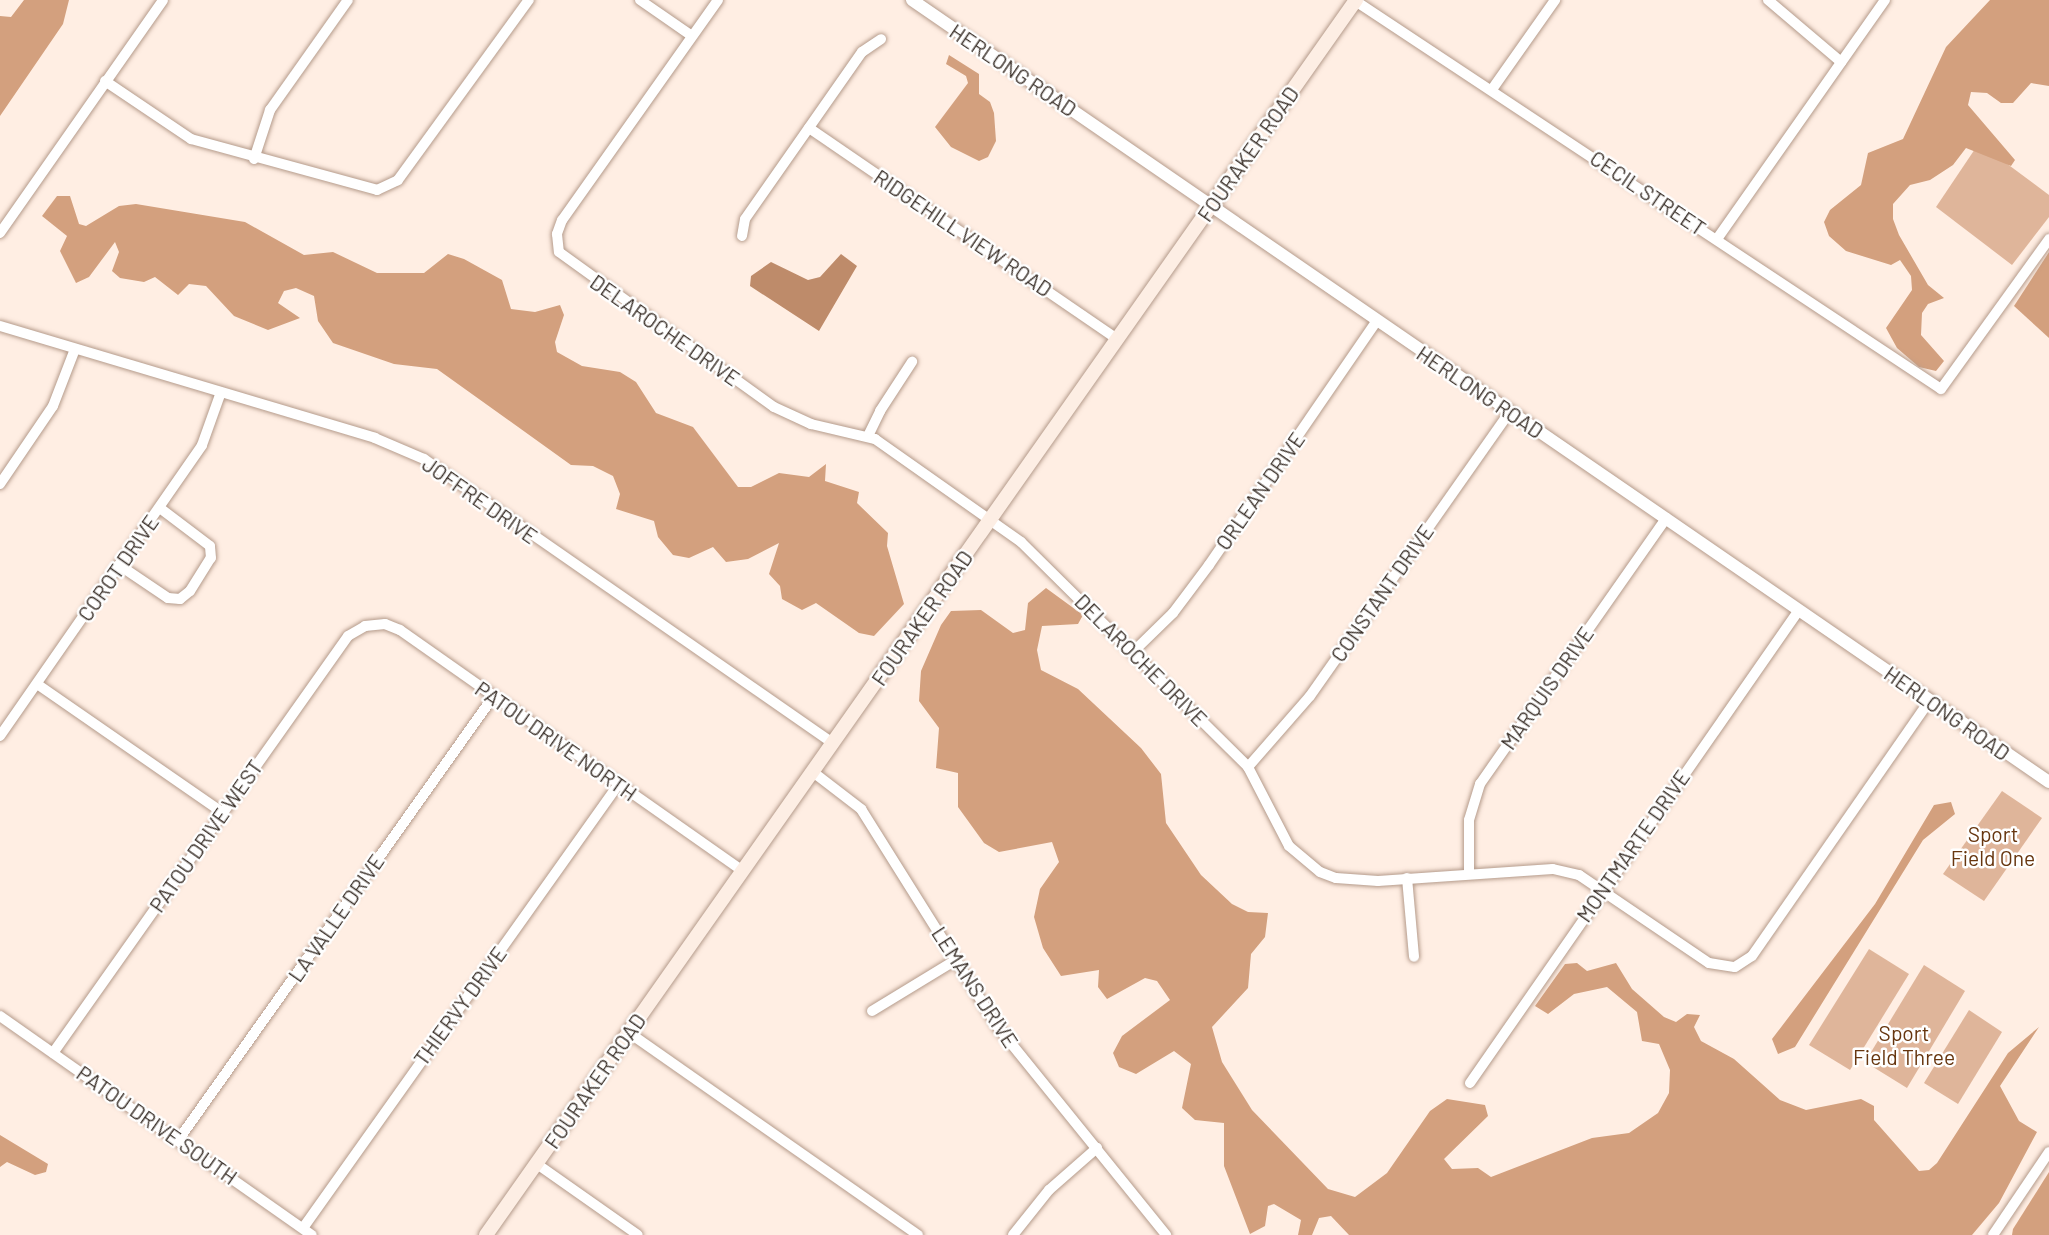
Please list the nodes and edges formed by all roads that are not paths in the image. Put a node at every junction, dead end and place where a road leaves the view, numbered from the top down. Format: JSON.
{"nodes":[{"id":1,"x":163,"y":0,"type":"edge"},
{"id":2,"x":348,"y":0,"type":"edge"},
{"id":3,"x":529,"y":0,"type":"edge"},
{"id":4,"x":640,"y":0,"type":"edge"},
{"id":5,"x":718,"y":0,"type":"edge"},
{"id":6,"x":912,"y":0,"type":"edge"},
{"id":7,"x":1355,"y":0,"type":"edge"},
{"id":8,"x":1555,"y":0,"type":"edge"},
{"id":9,"x":1768,"y":0,"type":"edge"},
{"id":10,"x":1885,"y":0,"type":"edge"},
{"id":11,"x":692,"y":36,"type":"junction"},
{"id":12,"x":881,"y":39,"type":"dead end"},
{"id":13,"x":1842,"y":62,"type":"junction"},
{"id":14,"x":105,"y":81,"type":"junction"},
{"id":15,"x":1493,"y":88,"type":"junction"},
{"id":16,"x":808,"y":128,"type":"junction"},
{"id":17,"x":254,"y":159,"type":"junction"},
{"id":18,"x":1211,"y":205,"type":"junction"},
{"id":19,"x":0,"y":233,"type":"edge"},
{"id":20,"x":742,"y":236,"type":"dead end"},
{"id":21,"x":1717,"y":239,"type":"junction"},
{"id":22,"x":2049,"y":239,"type":"edge"},
{"id":23,"x":1377,"y":321,"type":"junction"},
{"id":24,"x":0,"y":326,"type":"edge"},
{"id":25,"x":1117,"y":339,"type":"junction"},
{"id":26,"x":75,"y":349,"type":"junction"},
{"id":27,"x":912,"y":362,"type":"dead end"},
{"id":28,"x":221,"y":392,"type":"junction"},
{"id":29,"x":1510,"y":413,"type":"junction"},
{"id":30,"x":869,"y":436,"type":"junction"},
{"id":31,"x":0,"y":484,"type":"edge"},
{"id":32,"x":160,"y":508,"type":"junction"},
{"id":33,"x":1665,"y":519,"type":"junction"},
{"id":34,"x":989,"y":521,"type":"junction"},
{"id":35,"x":119,"y":565,"type":"junction"},
{"id":36,"x":1799,"y":610,"type":"junction"},
{"id":37,"x":365,"y":626,"type":"joint"},
{"id":38,"x":1133,"y":652,"type":"junction"},
{"id":39,"x":37,"y":684,"type":"junction"},
{"id":40,"x":493,"y":697,"type":"junction"},
{"id":41,"x":1929,"y":701,"type":"junction"},
{"id":42,"x":0,"y":736,"type":"edge"},
{"id":43,"x":834,"y":744,"type":"junction"},
{"id":44,"x":1248,"y":767,"type":"junction"},
{"id":45,"x":813,"y":772,"type":"junction"},
{"id":46,"x":2049,"y":782,"type":"edge"},
{"id":47,"x":618,"y":785,"type":"junction"},
{"id":48,"x":222,"y":812,"type":"junction"},
{"id":49,"x":743,"y":871,"type":"junction"},
{"id":50,"x":1469,"y":872,"type":"junction"},
{"id":51,"x":1407,"y":878,"type":"junction"},
{"id":52,"x":1602,"y":890,"type":"junction"},
{"id":53,"x":1414,"y":957,"type":"dead end"},
{"id":54,"x":956,"y":960,"type":"junction"},
{"id":55,"x":872,"y":1011,"type":"dead end"},
{"id":56,"x":0,"y":1016,"type":"edge"},
{"id":57,"x":628,"y":1032,"type":"junction"},
{"id":58,"x":53,"y":1053,"type":"junction"},
{"id":59,"x":1470,"y":1083,"type":"dead end"},
{"id":60,"x":179,"y":1139,"type":"junction"},
{"id":61,"x":1097,"y":1148,"type":"junction"},
{"id":62,"x":2049,"y":1152,"type":"edge"},
{"id":63,"x":537,"y":1164,"type":"junction"},
{"id":64,"x":308,"y":1232,"type":"edge"},
{"id":65,"x":486,"y":1235,"type":"edge"},
{"id":66,"x":638,"y":1235,"type":"edge"},
{"id":67,"x":918,"y":1235,"type":"edge"},
{"id":68,"x":1013,"y":1235,"type":"edge"},
{"id":69,"x":1166,"y":1235,"type":"edge"},
{"id":70,"x":1993,"y":1235,"type":"edge"}],
"edges":[{"from":1,"to":14,"type":"street"},
{"from":2,"to":17,"type":"street"},
{"from":3,"to":17,"type":"street"},
{"from":4,"to":11,"type":"street"},
{"from":5,"to":11,"type":"street"},
{"from":6,"to":18,"type":"street","name":"HERLONG ROAD"},
{"from":7,"to":15,"type":"street","name":"CECIL STREET"},
{"from":7,"to":18,"type":"main road","name":"FOURAKER ROAD"},
{"from":8,"to":15,"type":"street"},
{"from":9,"to":13,"type":"street"},
{"from":10,"to":13,"type":"street"},
{"from":11,"to":30,"type":"street","name":"DELAROCHE DRIVE"},
{"from":12,"to":16,"type":"street"},
{"from":13,"to":21,"type":"street"},
{"from":14,"to":17,"type":"street"},
{"from":14,"to":19,"type":"street"},
{"from":15,"to":21,"type":"street","name":"CECIL STREET"},
{"from":16,"to":20,"type":"street"},
{"from":16,"to":25,"type":"street","name":"RIDGEHILL VIEW ROAD"},
{"from":18,"to":23,"type":"street","name":"HERLONG ROAD"},
{"from":18,"to":25,"type":"main road","name":"FOURAKER ROAD"},
{"from":21,"to":22,"type":"street","name":"CECIL STREET"},
{"from":23,"to":29,"type":"street","name":"HERLONG ROAD"},
{"from":23,"to":38,"type":"street","name":"ORLEAN DRIVE"},
{"from":24,"to":26,"type":"street","name":"JOFFRE DRIVE"},
{"from":25,"to":34,"type":"main road","name":"FOURAKER ROAD"},
{"from":26,"to":28,"type":"street","name":"JOFFRE DRIVE"},
{"from":26,"to":31,"type":"street"},
{"from":27,"to":30,"type":"street"},
{"from":28,"to":32,"type":"street","name":"COROT DRIVE"},
{"from":28,"to":43,"type":"street","name":"JOFFRE DRIVE"},
{"from":29,"to":33,"type":"street","name":"HERLONG ROAD"},
{"from":29,"to":44,"type":"street","name":"CONSTANT DRIVE"},
{"from":30,"to":34,"type":"street","name":"DELAROCHE DRIVE"},
{"from":32,"to":35,"type":"street","name":"COROT DRIVE"},
{"from":32,"to":35,"type":"street"},
{"from":33,"to":36,"type":"street","name":"HERLONG ROAD"},
{"from":33,"to":50,"type":"street","name":"MARQUIS DRIVE"},
{"from":34,"to":38,"type":"street","name":"DELAROCHE DRIVE"},
{"from":34,"to":43,"type":"main road","name":"FOURAKER ROAD"},
{"from":35,"to":39,"type":"street","name":"COROT DRIVE"},
{"from":36,"to":41,"type":"street","name":"HERLONG ROAD"},
{"from":36,"to":52,"type":"street","name":"MONTMARTE DRIVE"},
{"from":37,"to":40,"type":"street","name":"PATOU DRIVE NORTH"},
{"from":37,"to":48,"type":"street","name":"PATOU DRIVE WEST"},
{"from":38,"to":44,"type":"street","name":"DELAROCHE DRIVE"},
{"from":39,"to":42,"type":"street","name":"COROT DRIVE"},
{"from":39,"to":48,"type":"street"},
{"from":40,"to":47,"type":"street","name":"PATOU DRIVE NORTH"},
{"from":40,"to":60,"type":"street","name":"LA VALLE DRIVE"},
{"from":41,"to":46,"type":"street","name":"HERLONG ROAD"},
{"from":41,"to":52,"type":"street","name":"DELAROCHE DRIVE"},
{"from":43,"to":45,"type":"main road","name":"FOURAKER ROAD"},
{"from":44,"to":51,"type":"street","name":"DELAROCHE DRIVE"},
{"from":45,"to":49,"type":"main road","name":"FOURAKER ROAD"},
{"from":45,"to":54,"type":"street","name":"LEMANS DRIVE"},
{"from":47,"to":49,"type":"street","name":"PATOU DRIVE NORTH"},
{"from":47,"to":64,"type":"street","name":"THIERVY DRIVE"},
{"from":48,"to":58,"type":"street","name":"PATOU DRIVE WEST"},
{"from":49,"to":57,"type":"main road","name":"FOURAKER ROAD"},
{"from":50,"to":51,"type":"street","name":"DELAROCHE DRIVE"},
{"from":50,"to":52,"type":"street","name":"DELAROCHE DRIVE"},
{"from":51,"to":53,"type":"street"},
{"from":52,"to":59,"type":"street","name":"MONTMARTE DRIVE"},
{"from":54,"to":55,"type":"street"},
{"from":54,"to":61,"type":"street","name":"LEMANS DRIVE"},
{"from":56,"to":58,"type":"street","name":"PATOU DRIVE SOUTH"},
{"from":57,"to":63,"type":"main road","name":"FOURAKER ROAD"},
{"from":57,"to":67,"type":"street"},
{"from":58,"to":60,"type":"street","name":"PATOU DRIVE SOUTH"},
{"from":60,"to":64,"type":"street","name":"PATOU DRIVE SOUTH"},
{"from":61,"to":68,"type":"street"},
{"from":61,"to":69,"type":"street","name":"LEMANS DRIVE"},
{"from":62,"to":70,"type":"street"},
{"from":63,"to":65,"type":"main road","name":"FOURAKER ROAD"},
{"from":63,"to":66,"type":"street"}]}
